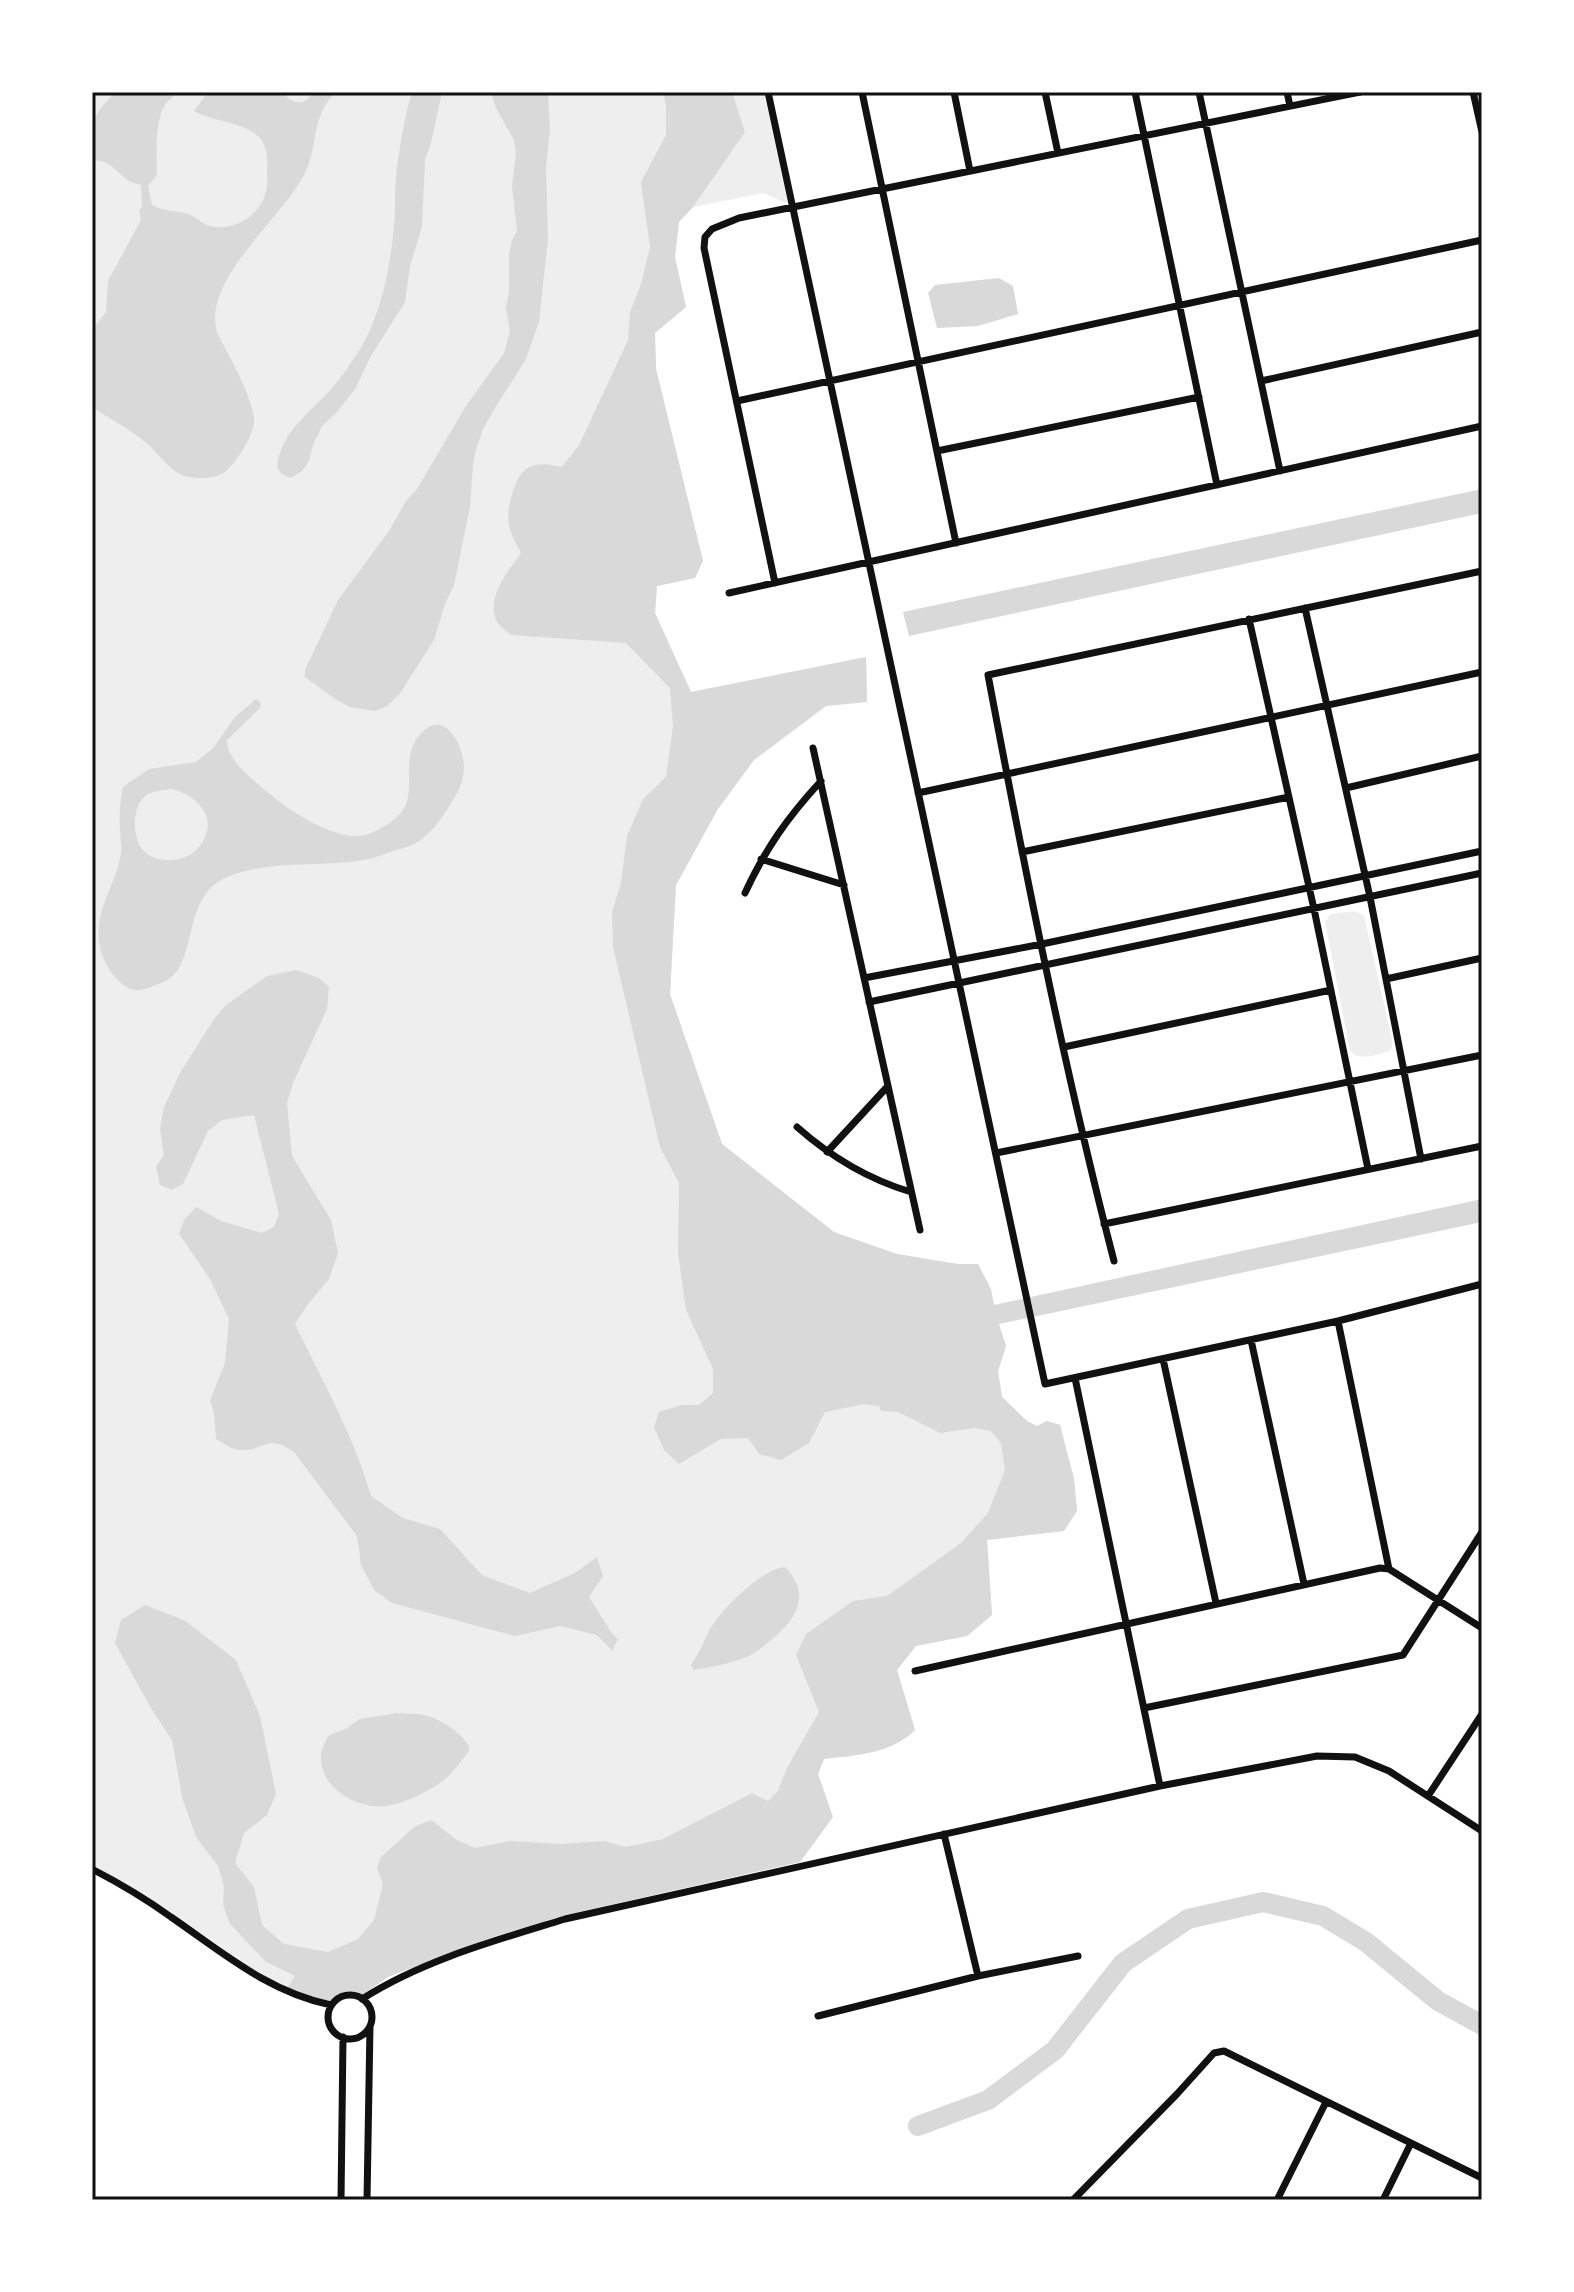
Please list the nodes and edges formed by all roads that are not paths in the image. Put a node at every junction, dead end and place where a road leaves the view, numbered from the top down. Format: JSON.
{"nodes":[{"id":1,"x":768,"y":92,"type":"edge"},
{"id":2,"x":862,"y":92,"type":"edge"},
{"id":3,"x":954,"y":92,"type":"edge"},
{"id":4,"x":1045,"y":92,"type":"edge"},
{"id":5,"x":1135,"y":92,"type":"edge"},
{"id":6,"x":1199,"y":92,"type":"edge"},
{"id":7,"x":1287,"y":92,"type":"edge"},
{"id":8,"x":1360,"y":92,"type":"edge"},
{"id":9,"x":1473,"y":92,"type":"edge"},
{"id":10,"x":1290,"y":106,"type":"junction"},
{"id":11,"x":1205,"y":124,"type":"junction"},
{"id":12,"x":1482,"y":132,"type":"edge"},
{"id":13,"x":1144,"y":136,"type":"junction"},
{"id":14,"x":1058,"y":153,"type":"junction"},
{"id":15,"x":970,"y":171,"type":"junction"},
{"id":16,"x":882,"y":189,"type":"junction"},
{"id":17,"x":793,"y":207,"type":"junction"},
{"id":18,"x":1482,"y":240,"type":"edge"},
{"id":19,"x":1242,"y":292,"type":"junction"},
{"id":20,"x":1179,"y":306,"type":"junction"},
{"id":21,"x":1482,"y":332,"type":"edge"},
{"id":22,"x":919,"y":362,"type":"junction"},
{"id":23,"x":830,"y":381,"type":"junction"},
{"id":24,"x":1261,"y":381,"type":"junction"},
{"id":25,"x":1199,"y":397,"type":"junction"},
{"id":26,"x":737,"y":401,"type":"junction"},
{"id":27,"x":1482,"y":426,"type":"edge"},
{"id":28,"x":937,"y":451,"type":"junction"},
{"id":29,"x":1280,"y":471,"type":"junction"},
{"id":30,"x":1217,"y":485,"type":"junction"},
{"id":31,"x":956,"y":543,"type":"junction"},
{"id":32,"x":869,"y":562,"type":"junction"},
{"id":33,"x":1482,"y":571,"type":"edge"},
{"id":34,"x":775,"y":583,"type":"junction"},
{"id":35,"x":729,"y":593,"type":"dead end"},
{"id":36,"x":1305,"y":608,"type":"junction"},
{"id":37,"x":1249,"y":619,"type":"junction"},
{"id":38,"x":1482,"y":672,"type":"edge"},
{"id":39,"x":1327,"y":705,"type":"junction"},
{"id":40,"x":1271,"y":717,"type":"junction"},
{"id":41,"x":813,"y":748,"type":"dead end"},
{"id":42,"x":1482,"y":756,"type":"edge"},
{"id":43,"x":1007,"y":775,"type":"junction"},
{"id":44,"x":821,"y":781,"type":"junction"},
{"id":45,"x":1346,"y":788,"type":"junction"},
{"id":46,"x":918,"y":793,"type":"junction"},
{"id":47,"x":1289,"y":797,"type":"junction"},
{"id":48,"x":1482,"y":851,"type":"edge"},
{"id":49,"x":1022,"y":852,"type":"junction"},
{"id":50,"x":761,"y":859,"type":"junction"},
{"id":51,"x":1482,"y":873,"type":"edge"},
{"id":52,"x":1365,"y":876,"type":"junction"},
{"id":53,"x":844,"y":885,"type":"junction"},
{"id":54,"x":1309,"y":887,"type":"junction"},
{"id":55,"x":745,"y":893,"type":"dead end"},
{"id":56,"x":1370,"y":897,"type":"junction"},
{"id":57,"x":1314,"y":909,"type":"junction"},
{"id":58,"x":1042,"y":944,"type":"junction"},
{"id":59,"x":1482,"y":958,"type":"edge"},
{"id":60,"x":954,"y":961,"type":"junction"},
{"id":61,"x":1047,"y":966,"type":"junction"},
{"id":62,"x":864,"y":978,"type":"junction"},
{"id":63,"x":1386,"y":979,"type":"junction"},
{"id":64,"x":959,"y":984,"type":"junction"},
{"id":65,"x":1331,"y":990,"type":"junction"},
{"id":66,"x":869,"y":1002,"type":"junction"},
{"id":67,"x":1064,"y":1047,"type":"junction"},
{"id":68,"x":1482,"y":1055,"type":"edge"},
{"id":69,"x":1404,"y":1070,"type":"junction"},
{"id":70,"x":1350,"y":1081,"type":"junction"},
{"id":71,"x":888,"y":1086,"type":"junction"},
{"id":72,"x":797,"y":1127,"type":"dead end"},
{"id":73,"x":1082,"y":1136,"type":"junction"},
{"id":74,"x":1482,"y":1146,"type":"edge"},
{"id":75,"x":827,"y":1152,"type":"junction"},
{"id":76,"x":996,"y":1153,"type":"junction"},
{"id":77,"x":1421,"y":1159,"type":"junction"},
{"id":78,"x":1368,"y":1169,"type":"junction"},
{"id":79,"x":911,"y":1192,"type":"junction"},
{"id":80,"x":1104,"y":1224,"type":"junction"},
{"id":81,"x":920,"y":1230,"type":"dead end"},
{"id":82,"x":1114,"y":1261,"type":"dead end"},
{"id":83,"x":1482,"y":1284,"type":"edge"},
{"id":84,"x":1338,"y":1321,"type":"junction"},
{"id":85,"x":1251,"y":1340,"type":"junction"},
{"id":86,"x":1163,"y":1359,"type":"junction"},
{"id":87,"x":1075,"y":1378,"type":"junction"},
{"id":88,"x":1482,"y":1532,"type":"edge"},
{"id":89,"x":1389,"y":1569,"type":"junction"},
{"id":90,"x":1304,"y":1584,"type":"junction"},
{"id":91,"x":1438,"y":1600,"type":"junction"},
{"id":92,"x":1216,"y":1603,"type":"junction"},
{"id":93,"x":1127,"y":1623,"type":"junction"},
{"id":94,"x":1482,"y":1628,"type":"edge"},
{"id":95,"x":915,"y":1671,"type":"dead end"},
{"id":96,"x":1144,"y":1708,"type":"junction"},
{"id":97,"x":1482,"y":1714,"type":"edge"},
{"id":98,"x":1160,"y":1786,"type":"junction"},
{"id":99,"x":1428,"y":1796,"type":"junction"},
{"id":100,"x":1482,"y":1831,"type":"edge"},
{"id":101,"x":944,"y":1834,"type":"junction"},
{"id":102,"x":92,"y":1869,"type":"edge"},
{"id":103,"x":1078,"y":1956,"type":"dead end"},
{"id":104,"x":978,"y":1976,"type":"junction"},
{"id":105,"x":362,"y":1999,"type":"junction"},
{"id":106,"x":331,"y":2005,"type":"junction"},
{"id":107,"x":818,"y":2016,"type":"dead end"},
{"id":108,"x":370,"y":2026,"type":"junction"},
{"id":109,"x":343,"y":2037,"type":"junction"},
{"id":110,"x":1326,"y":2102,"type":"junction"},
{"id":111,"x":1411,"y":2143,"type":"junction"},
{"id":112,"x":1482,"y":2178,"type":"edge"},
{"id":113,"x":341,"y":2200,"type":"edge"},
{"id":114,"x":367,"y":2200,"type":"edge"},
{"id":115,"x":1073,"y":2200,"type":"edge"},
{"id":116,"x":1277,"y":2200,"type":"edge"},
{"id":117,"x":1383,"y":2200,"type":"edge"}],
"edges":[{"from":1,"to":17,"type":"street"},
{"from":2,"to":16,"type":"street"},
{"from":3,"to":15,"type":"street"},
{"from":4,"to":14,"type":"street"},
{"from":5,"to":13,"type":"street"},
{"from":6,"to":11,"type":"street"},
{"from":7,"to":10,"type":"street"},
{"from":8,"to":10,"type":"street"},
{"from":9,"to":12,"type":"street"},
{"from":10,"to":11,"type":"street"},
{"from":11,"to":13,"type":"street"},
{"from":11,"to":19,"type":"street"},
{"from":13,"to":14,"type":"street"},
{"from":13,"to":20,"type":"street"},
{"from":14,"to":15,"type":"street"},
{"from":15,"to":16,"type":"street"},
{"from":16,"to":17,"type":"street"},
{"from":16,"to":22,"type":"street"},
{"from":17,"to":23,"type":"street"},
{"from":17,"to":26,"type":"street"},
{"from":18,"to":19,"type":"street"},
{"from":19,"to":20,"type":"street"},
{"from":19,"to":24,"type":"street"},
{"from":20,"to":22,"type":"street"},
{"from":20,"to":25,"type":"street"},
{"from":21,"to":24,"type":"street"},
{"from":22,"to":23,"type":"street"},
{"from":22,"to":28,"type":"street"},
{"from":23,"to":26,"type":"street"},
{"from":23,"to":32,"type":"street"},
{"from":24,"to":29,"type":"street"},
{"from":25,"to":28,"type":"street"},
{"from":25,"to":30,"type":"street"},
{"from":26,"to":34,"type":"street"},
{"from":27,"to":29,"type":"street"},
{"from":28,"to":31,"type":"street"},
{"from":29,"to":30,"type":"street"},
{"from":30,"to":31,"type":"street"},
{"from":31,"to":32,"type":"street"},
{"from":32,"to":34,"type":"street"},
{"from":32,"to":46,"type":"street"},
{"from":33,"to":36,"type":"street"},
{"from":34,"to":35,"type":"street"},
{"from":36,"to":37,"type":"street"},
{"from":36,"to":39,"type":"street"},
{"from":37,"to":40,"type":"street"},
{"from":37,"to":43,"type":"street"},
{"from":38,"to":39,"type":"street"},
{"from":39,"to":40,"type":"street"},
{"from":39,"to":45,"type":"street"},
{"from":40,"to":43,"type":"street"},
{"from":40,"to":47,"type":"street"},
{"from":41,"to":44,"type":"street"},
{"from":42,"to":45,"type":"street"},
{"from":43,"to":46,"type":"street"},
{"from":43,"to":49,"type":"street"},
{"from":44,"to":50,"type":"street"},
{"from":44,"to":53,"type":"street"},
{"from":45,"to":52,"type":"street"},
{"from":46,"to":60,"type":"street"},
{"from":47,"to":49,"type":"street"},
{"from":47,"to":54,"type":"street"},
{"from":48,"to":52,"type":"street"},
{"from":49,"to":58,"type":"street"},
{"from":50,"to":53,"type":"street"},
{"from":50,"to":55,"type":"street"},
{"from":51,"to":56,"type":"street"},
{"from":52,"to":54,"type":"street"},
{"from":52,"to":56,"type":"street"},
{"from":53,"to":62,"type":"street"},
{"from":54,"to":57,"type":"street"},
{"from":54,"to":58,"type":"street"},
{"from":56,"to":57,"type":"street"},
{"from":56,"to":63,"type":"street"},
{"from":57,"to":61,"type":"street"},
{"from":57,"to":65,"type":"street"},
{"from":58,"to":60,"type":"street"},
{"from":58,"to":61,"type":"street"},
{"from":59,"to":63,"type":"street"},
{"from":60,"to":62,"type":"street"},
{"from":60,"to":64,"type":"street"},
{"from":61,"to":64,"type":"street"},
{"from":61,"to":67,"type":"street"},
{"from":62,"to":66,"type":"street"},
{"from":63,"to":69,"type":"street"},
{"from":64,"to":66,"type":"street"},
{"from":64,"to":76,"type":"street"},
{"from":65,"to":67,"type":"street"},
{"from":65,"to":70,"type":"street"},
{"from":66,"to":71,"type":"street"},
{"from":67,"to":73,"type":"street"},
{"from":68,"to":69,"type":"street"},
{"from":69,"to":70,"type":"street"},
{"from":69,"to":77,"type":"street"},
{"from":70,"to":73,"type":"street"},
{"from":70,"to":78,"type":"street"},
{"from":71,"to":75,"type":"street"},
{"from":71,"to":79,"type":"street"},
{"from":72,"to":75,"type":"street"},
{"from":73,"to":76,"type":"street"},
{"from":73,"to":80,"type":"street"},
{"from":74,"to":77,"type":"street"},
{"from":75,"to":79,"type":"street"},
{"from":76,"to":87,"type":"street"},
{"from":77,"to":78,"type":"street"},
{"from":78,"to":80,"type":"street"},
{"from":79,"to":81,"type":"street"},
{"from":80,"to":82,"type":"street"},
{"from":83,"to":84,"type":"street"},
{"from":84,"to":85,"type":"street"},
{"from":84,"to":89,"type":"street"},
{"from":85,"to":86,"type":"street"},
{"from":85,"to":90,"type":"street"},
{"from":86,"to":87,"type":"street"},
{"from":86,"to":92,"type":"street"},
{"from":87,"to":93,"type":"street"},
{"from":88,"to":91,"type":"street"},
{"from":89,"to":90,"type":"street"},
{"from":89,"to":91,"type":"street"},
{"from":90,"to":92,"type":"street"},
{"from":91,"to":94,"type":"street"},
{"from":91,"to":96,"type":"street"},
{"from":92,"to":93,"type":"street"},
{"from":93,"to":95,"type":"street"},
{"from":93,"to":96,"type":"street"},
{"from":96,"to":98,"type":"street"},
{"from":97,"to":99,"type":"street"},
{"from":98,"to":99,"type":"street"},
{"from":98,"to":101,"type":"street"},
{"from":99,"to":100,"type":"street"},
{"from":101,"to":104,"type":"street"},
{"from":101,"to":105,"type":"street"},
{"from":102,"to":106,"type":"street"},
{"from":103,"to":104,"type":"street"},
{"from":104,"to":107,"type":"street"},
{"from":105,"to":106,"type":"street"},
{"from":105,"to":108,"type":"street"},
{"from":106,"to":109,"type":"street"},
{"from":108,"to":109,"type":"street"},
{"from":108,"to":114,"type":"street"},
{"from":109,"to":113,"type":"street"},
{"from":110,"to":111,"type":"street"},
{"from":110,"to":115,"type":"street"},
{"from":110,"to":116,"type":"street"},
{"from":111,"to":112,"type":"street"},
{"from":111,"to":117,"type":"street"}]}
